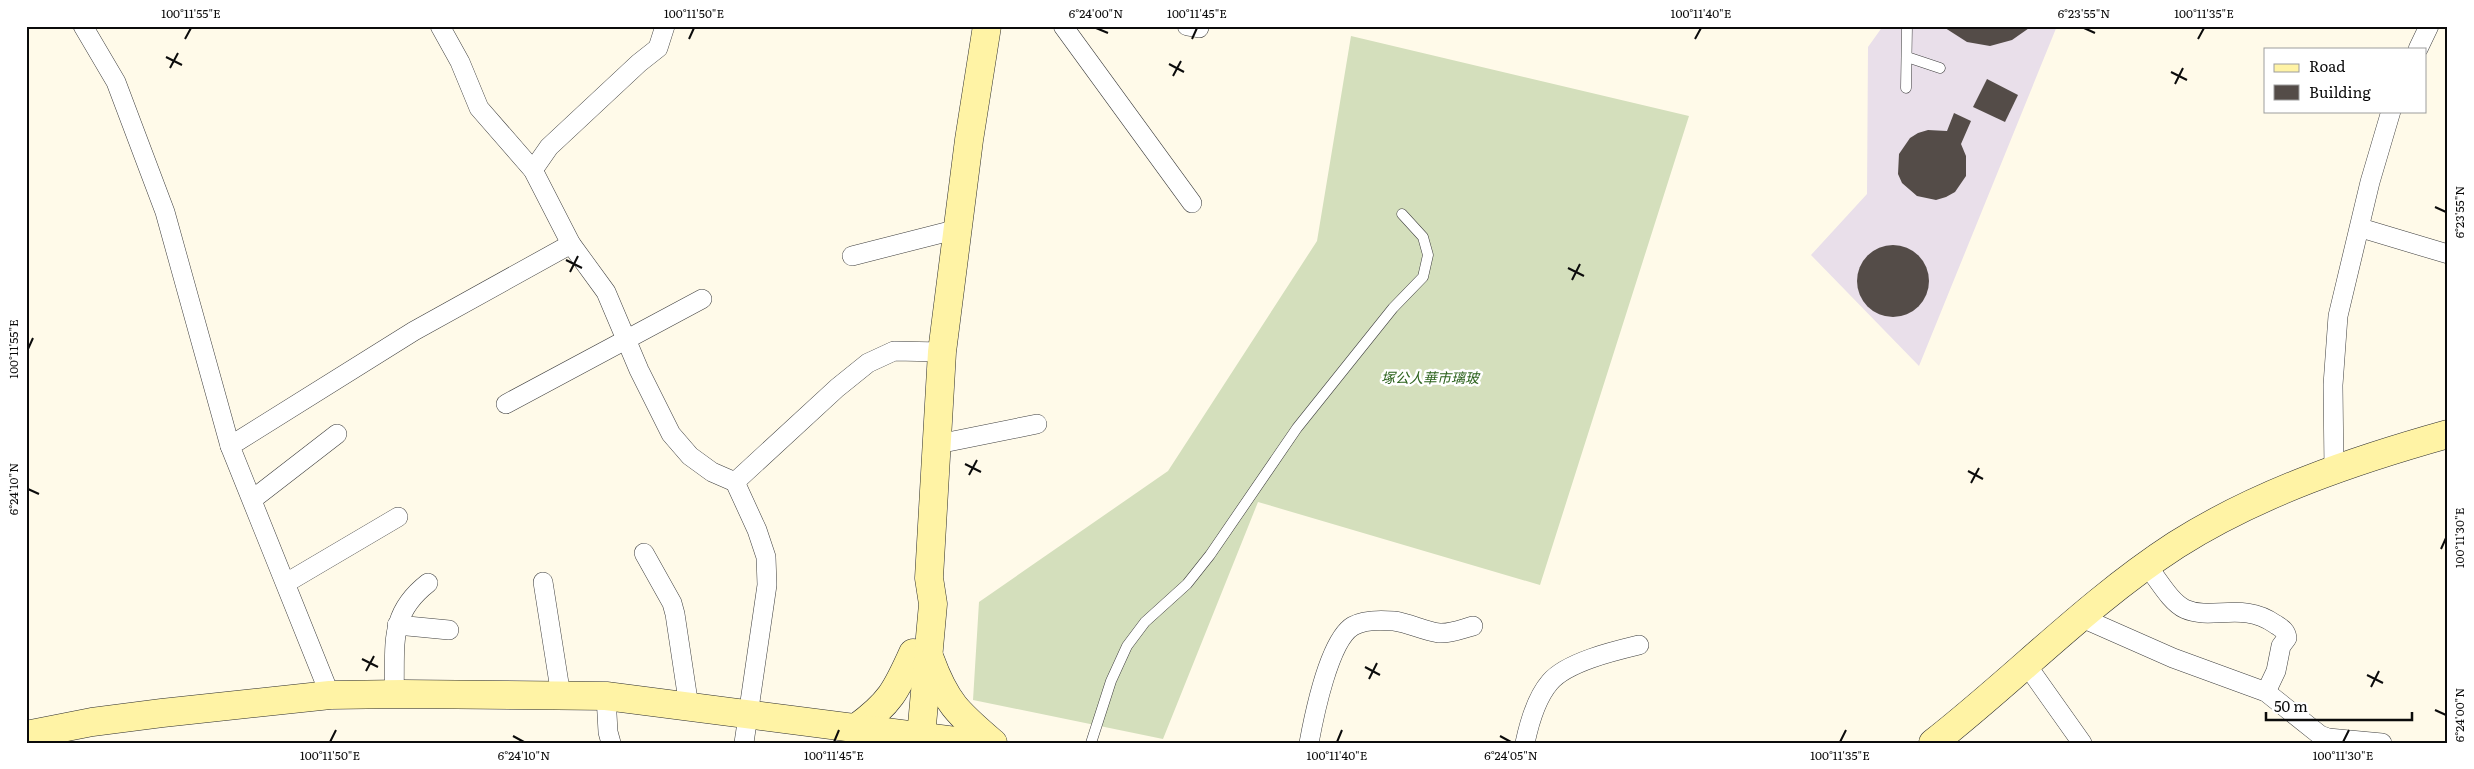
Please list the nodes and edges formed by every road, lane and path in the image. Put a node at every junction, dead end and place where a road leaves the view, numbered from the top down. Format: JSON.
{"nodes":[{"id":1,"x":83,"y":26,"type":"edge"},
{"id":2,"x":440,"y":26,"type":"edge"},
{"id":3,"x":665,"y":26,"type":"edge"},
{"id":4,"x":987,"y":26,"type":"edge"},
{"id":5,"x":1063,"y":26,"type":"edge"},
{"id":6,"x":1907,"y":26,"type":"edge"},
{"id":7,"x":2430,"y":26,"type":"edge"},
{"id":8,"x":2419,"y":48,"type":"edge"},
{"id":9,"x":1906,"y":57,"type":"junction"},
{"id":10,"x":1940,"y":68,"type":"dead end"},
{"id":11,"x":1906,"y":88,"type":"dead end"},
{"id":12,"x":2391,"y":112,"type":"edge"},
{"id":13,"x":533,"y":170,"type":"junction"},
{"id":14,"x":1192,"y":203,"type":"dead end"},
{"id":15,"x":1402,"y":214,"type":"dead end"},
{"id":16,"x":2360,"y":228,"type":"junction"},
{"id":17,"x":958,"y":229,"type":"junction"},
{"id":18,"x":571,"y":244,"type":"junction"},
{"id":19,"x":2448,"y":254,"type":"edge"},
{"id":20,"x":852,"y":256,"type":"dead end"},
{"id":21,"x":702,"y":299,"type":"dead end"},
{"id":22,"x":625,"y":340,"type":"junction"},
{"id":23,"x":942,"y":352,"type":"junction"},
{"id":24,"x":506,"y":404,"type":"dead end"},
{"id":25,"x":1037,"y":424,"type":"dead end"},
{"id":26,"x":337,"y":434,"type":"dead end"},
{"id":27,"x":2448,"y":434,"type":"edge"},
{"id":28,"x":938,"y":444,"type":"junction"},
{"id":29,"x":230,"y":446,"type":"junction"},
{"id":30,"x":2334,"y":471,"type":"junction"},
{"id":31,"x":735,"y":482,"type":"junction"},
{"id":32,"x":253,"y":499,"type":"junction"},
{"id":33,"x":398,"y":517,"type":"dead end"},
{"id":34,"x":644,"y":553,"type":"dead end"},
{"id":35,"x":2147,"y":566,"type":"junction"},
{"id":36,"x":543,"y":582,"type":"dead end"},
{"id":37,"x":286,"y":583,"type":"junction"},
{"id":38,"x":428,"y":583,"type":"dead end"},
{"id":39,"x":2080,"y":617,"type":"junction"},
{"id":40,"x":397,"y":625,"type":"junction"},
{"id":41,"x":1473,"y":626,"type":"dead end"},
{"id":42,"x":449,"y":630,"type":"dead end"},
{"id":43,"x":1639,"y":645,"type":"dead end"},
{"id":44,"x":921,"y":654,"type":"junction"},
{"id":45,"x":2026,"y":664,"type":"junction"},
{"id":46,"x":2266,"y":692,"type":"junction"},
{"id":47,"x":394,"y":694,"type":"junction"},
{"id":48,"x":330,"y":695,"type":"junction"},
{"id":49,"x":561,"y":696,"type":"junction"},
{"id":50,"x":606,"y":696,"type":"junction"},
{"id":51,"x":688,"y":707,"type":"junction"},
{"id":52,"x":750,"y":715,"type":"junction"},
{"id":53,"x":856,"y":728,"type":"junction"},
{"id":54,"x":26,"y":735,"type":"edge"},
{"id":55,"x":913,"y":735,"type":"junction"},
{"id":56,"x":611,"y":743,"type":"edge"},
{"id":57,"x":744,"y":743,"type":"edge"},
{"id":58,"x":971,"y":743,"type":"edge"},
{"id":59,"x":993,"y":743,"type":"edge"},
{"id":60,"x":1091,"y":743,"type":"edge"},
{"id":61,"x":1309,"y":743,"type":"edge"},
{"id":62,"x":1525,"y":743,"type":"edge"},
{"id":63,"x":1933,"y":743,"type":"edge"},
{"id":64,"x":2082,"y":743,"type":"edge"},
{"id":65,"x":2382,"y":743,"type":"edge"}],
"edges":[{"from":1,"to":29,"type":"street"},
{"from":2,"to":13,"type":"street"},
{"from":3,"to":13,"type":"street"},
{"from":4,"to":17,"type":"main road"},
{"from":5,"to":14,"type":"street"},
{"from":6,"to":9,"type":"lane"},
{"from":7,"to":8,"type":"street"},
{"from":9,"to":10,"type":"lane"},
{"from":9,"to":11,"type":"lane"},
{"from":12,"to":16,"type":"street"},
{"from":13,"to":18,"type":"street"},
{"from":15,"to":60,"type":"lane"},
{"from":16,"to":19,"type":"street"},
{"from":16,"to":30,"type":"street"},
{"from":17,"to":20,"type":"street"},
{"from":17,"to":23,"type":"main road"},
{"from":18,"to":22,"type":"street"},
{"from":18,"to":29,"type":"street"},
{"from":21,"to":22,"type":"street"},
{"from":22,"to":24,"type":"street"},
{"from":22,"to":31,"type":"street"},
{"from":23,"to":28,"type":"main road"},
{"from":23,"to":31,"type":"street"},
{"from":25,"to":28,"type":"street"},
{"from":26,"to":32,"type":"street"},
{"from":27,"to":30,"type":"main road"},
{"from":28,"to":44,"type":"main road"},
{"from":29,"to":32,"type":"street"},
{"from":30,"to":35,"type":"main road"},
{"from":31,"to":52,"type":"street"},
{"from":32,"to":37,"type":"street"},
{"from":33,"to":37,"type":"street"},
{"from":34,"to":51,"type":"street"},
{"from":35,"to":39,"type":"main road"},
{"from":35,"to":46,"type":"street"},
{"from":36,"to":49,"type":"street"},
{"from":37,"to":48,"type":"street"},
{"from":38,"to":40,"type":"street"},
{"from":39,"to":45,"type":"main road"},
{"from":39,"to":46,"type":"street"},
{"from":40,"to":42,"type":"street"},
{"from":40,"to":47,"type":"street"},
{"from":41,"to":61,"type":"street"},
{"from":43,"to":62,"type":"street"},
{"from":44,"to":53,"type":"main road"},
{"from":44,"to":55,"type":"main road"},
{"from":44,"to":59,"type":"main road"},
{"from":45,"to":63,"type":"main road"},
{"from":45,"to":64,"type":"street"},
{"from":46,"to":65,"type":"street"},
{"from":47,"to":48,"type":"main road"},
{"from":47,"to":49,"type":"main road"},
{"from":48,"to":54,"type":"main road"},
{"from":49,"to":50,"type":"main road"},
{"from":50,"to":51,"type":"main road"},
{"from":50,"to":56,"type":"street"},
{"from":51,"to":52,"type":"main road"},
{"from":52,"to":53,"type":"main road"},
{"from":52,"to":57,"type":"street"},
{"from":53,"to":55,"type":"main road"},
{"from":55,"to":58,"type":"main road"}]}
